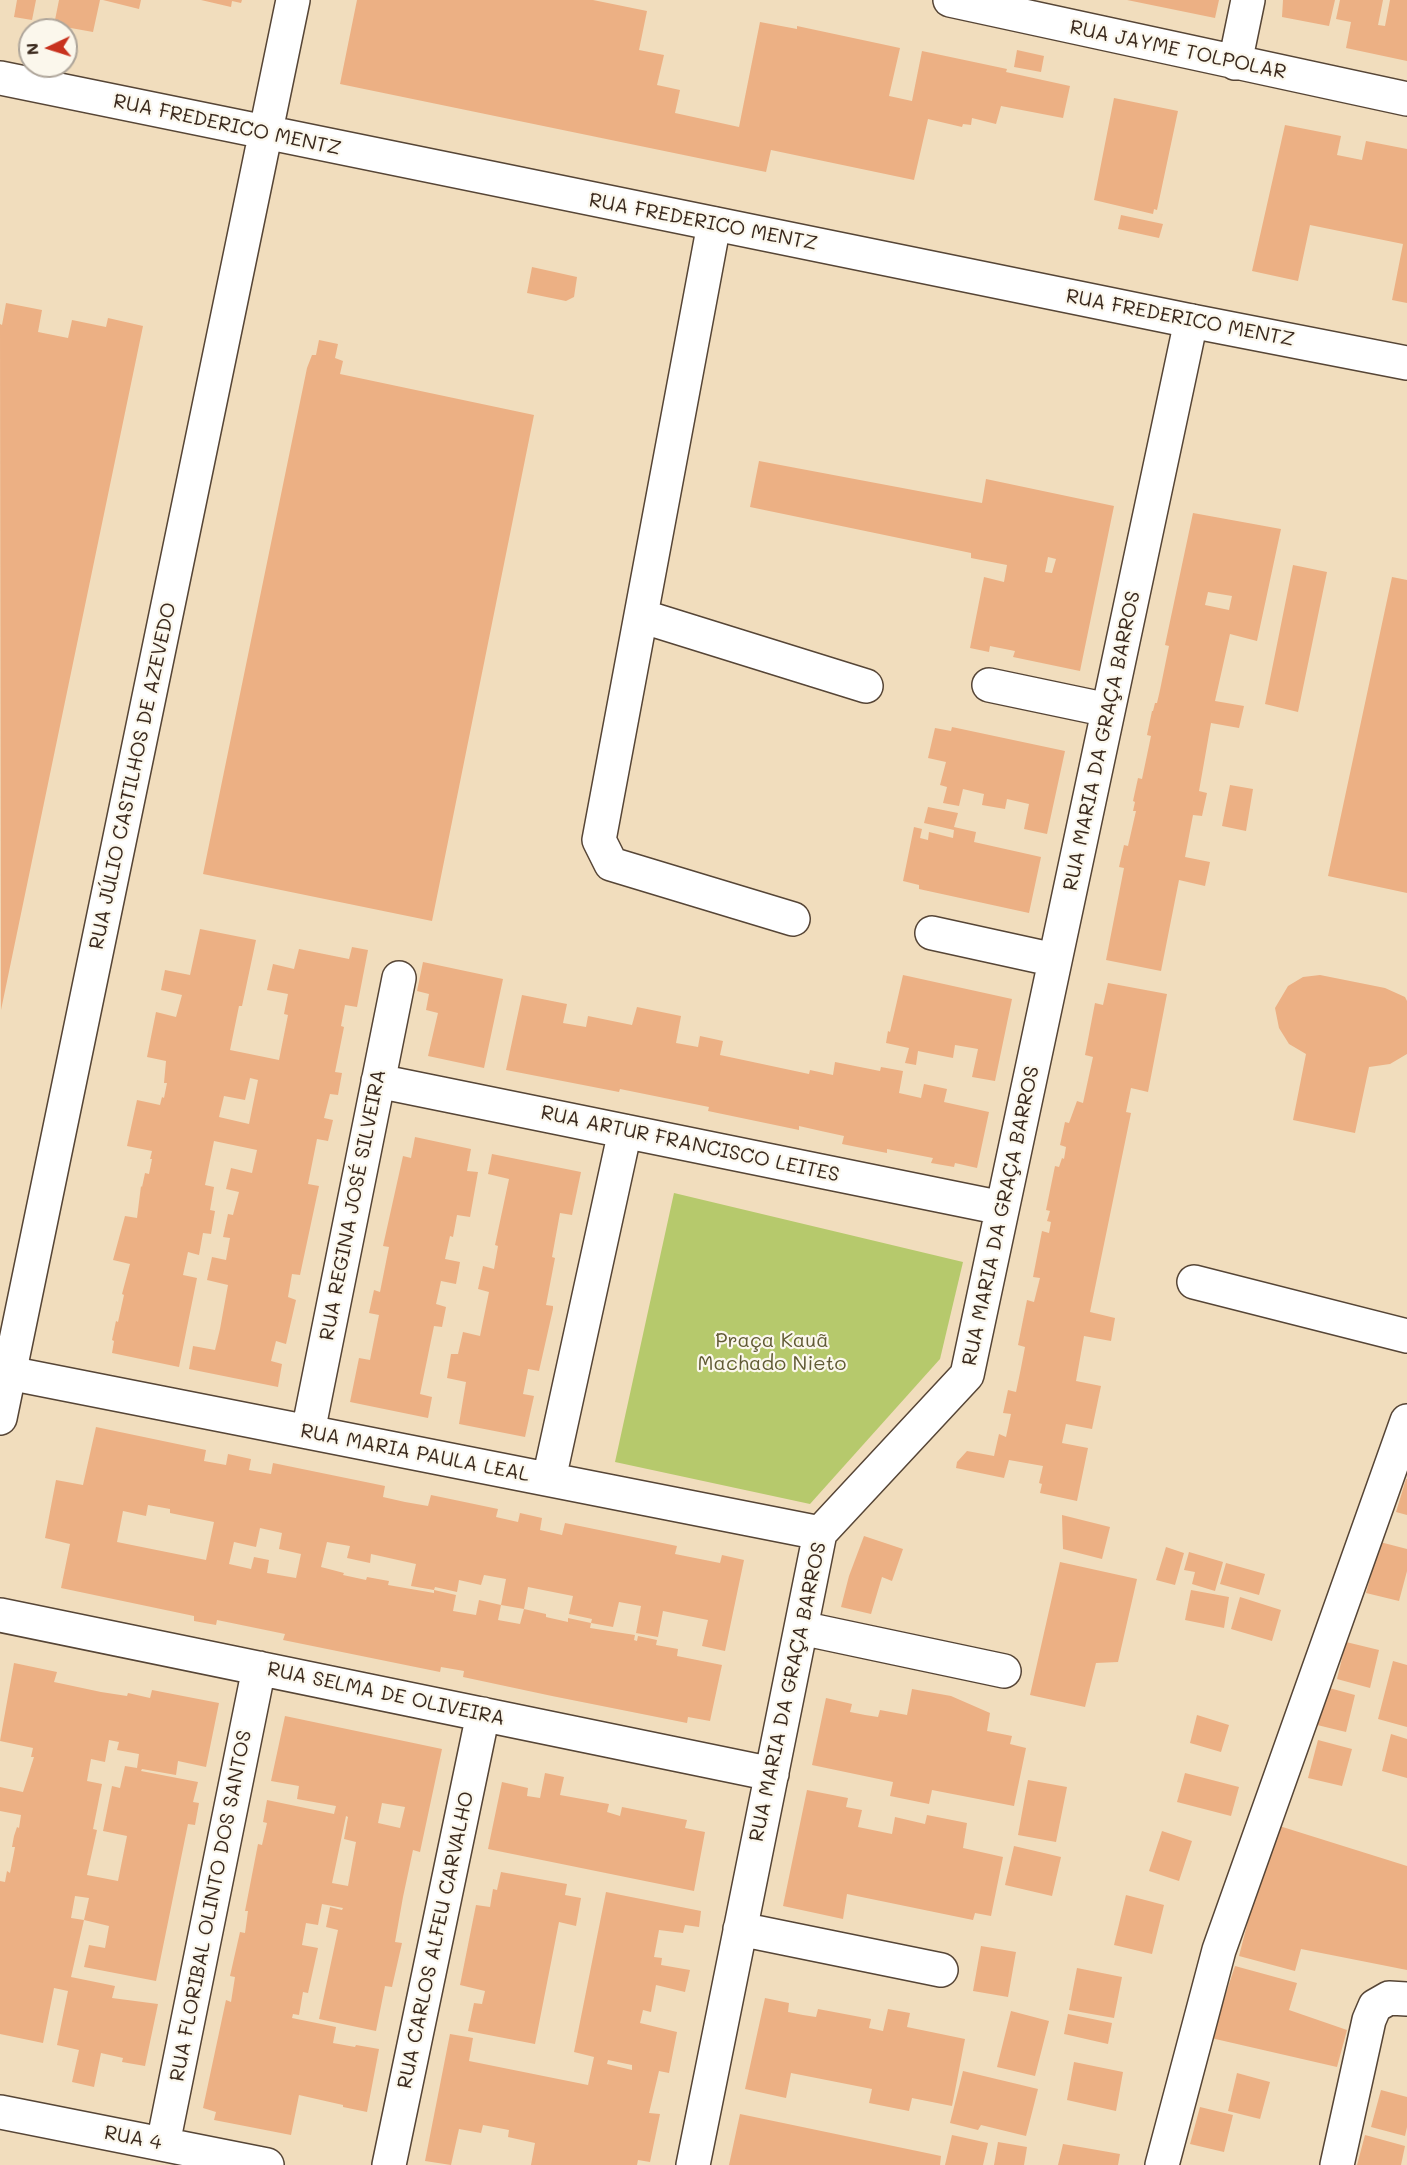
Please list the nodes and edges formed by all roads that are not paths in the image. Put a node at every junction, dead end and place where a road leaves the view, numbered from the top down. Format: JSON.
{"nodes":[{"id":1,"x":293,"y":0,"type":"edge"},
{"id":2,"x":1248,"y":0,"type":"edge"},
{"id":3,"x":957,"y":1,"type":"edge"},
{"id":4,"x":1235,"y":63,"type":"junction"},
{"id":5,"x":0,"y":78,"type":"edge"},
{"id":6,"x":1407,"y":99,"type":"edge"},
{"id":7,"x":266,"y":133,"type":"junction"},
{"id":8,"x":714,"y":224,"type":"junction"},
{"id":9,"x":1191,"y":321,"type":"junction"},
{"id":10,"x":1407,"y":363,"type":"edge"},
{"id":11,"x":641,"y":616,"type":"junction"},
{"id":12,"x":989,"y":685,"type":"dead end"},
{"id":13,"x":866,"y":686,"type":"dead end"},
{"id":14,"x":1108,"y":710,"type":"junction"},
{"id":15,"x":793,"y":919,"type":"dead end"},
{"id":16,"x":932,"y":933,"type":"dead end"},
{"id":17,"x":1055,"y":960,"type":"junction"},
{"id":18,"x":399,"y":978,"type":"dead end"},
{"id":19,"x":378,"y":1081,"type":"junction"},
{"id":20,"x":625,"y":1131,"type":"junction"},
{"id":21,"x":1002,"y":1208,"type":"junction"},
{"id":22,"x":1194,"y":1282,"type":"dead end"},
{"id":23,"x":1407,"y":1336,"type":"edge"},
{"id":24,"x":9,"y":1373,"type":"junction"},
{"id":25,"x":0,"y":1418,"type":"edge"},
{"id":26,"x":1407,"y":1421,"type":"edge"},
{"id":27,"x":308,"y":1432,"type":"junction"},
{"id":28,"x":549,"y":1479,"type":"junction"},
{"id":29,"x":820,"y":1533,"type":"junction"},
{"id":30,"x":0,"y":1615,"type":"edge"},
{"id":31,"x":801,"y":1628,"type":"junction"},
{"id":32,"x":259,"y":1668,"type":"junction"},
{"id":33,"x":1004,"y":1671,"type":"dead end"},
{"id":34,"x":483,"y":1714,"type":"junction"},
{"id":35,"x":772,"y":1774,"type":"junction"},
{"id":36,"x":740,"y":1929,"type":"junction"},
{"id":37,"x":941,"y":1970,"type":"dead end"},
{"id":38,"x":1407,"y":1999,"type":"edge"},
{"id":39,"x":0,"y":2112,"type":"edge"},
{"id":40,"x":163,"y":2144,"type":"junction"},
{"id":41,"x":267,"y":2165,"type":"edge"},
{"id":42,"x":389,"y":2165,"type":"edge"},
{"id":43,"x":693,"y":2165,"type":"edge"},
{"id":44,"x":1162,"y":2165,"type":"edge"},
{"id":45,"x":1337,"y":2165,"type":"edge"}],
"edges":[{"from":1,"to":7,"type":"street","name":"RUA JÚLIO CASTILHOS DE AZEVEDO"},
{"from":2,"to":4,"type":"street"},
{"from":3,"to":4,"type":"street","name":"RUA JAYME TOLPOLAR"},
{"from":4,"to":6,"type":"street","name":"RUA JAYME TOLPOLAR"},
{"from":5,"to":7,"type":"street","name":"RUA FREDERICO MENTZ"},
{"from":7,"to":8,"type":"street","name":"RUA FREDERICO MENTZ"},
{"from":7,"to":24,"type":"street","name":"RUA JÚLIO CASTILHOS DE AZEVEDO"},
{"from":8,"to":9,"type":"street","name":"RUA FREDERICO MENTZ"},
{"from":8,"to":11,"type":"street"},
{"from":9,"to":10,"type":"street","name":"RUA FREDERICO MENTZ"},
{"from":9,"to":14,"type":"street","name":"RUA MARIA DA GRAÇA BARROS"},
{"from":11,"to":13,"type":"street"},
{"from":11,"to":15,"type":"street"},
{"from":12,"to":14,"type":"street"},
{"from":14,"to":17,"type":"street","name":"RUA MARIA DA GRAÇA BARROS"},
{"from":16,"to":17,"type":"street"},
{"from":17,"to":21,"type":"street","name":"RUA MARIA DA GRAÇA BARROS"},
{"from":18,"to":19,"type":"street","name":"RUA REGINA JOSÉ SILVEIRA"},
{"from":19,"to":20,"type":"street","name":"RUA ARTUR FRANCISCO LEITES"},
{"from":19,"to":27,"type":"street","name":"RUA REGINA JOSÉ SILVEIRA"},
{"from":20,"to":21,"type":"street","name":"RUA ARTUR FRANCISCO LEITES"},
{"from":20,"to":28,"type":"street"},
{"from":21,"to":29,"type":"street","name":"RUA MARIA DA GRAÇA BARROS"},
{"from":22,"to":23,"type":"street"},
{"from":24,"to":25,"type":"street","name":"RUA JÚLIO CASTILHOS DE AZEVEDO"},
{"from":24,"to":27,"type":"street","name":"RUA MARIA PAULA LEAL"},
{"from":26,"to":44,"type":"street"},
{"from":27,"to":28,"type":"street","name":"RUA MARIA PAULA LEAL"},
{"from":28,"to":29,"type":"street","name":"RUA MARIA PAULA LEAL"},
{"from":29,"to":31,"type":"street","name":"RUA MARIA DA GRAÇA BARROS"},
{"from":30,"to":32,"type":"street","name":"RUA SELMA DE OLIVEIRA"},
{"from":31,"to":33,"type":"street"},
{"from":31,"to":35,"type":"street","name":"RUA MARIA DA GRAÇA BARROS"},
{"from":32,"to":34,"type":"street","name":"RUA SELMA DE OLIVEIRA"},
{"from":32,"to":40,"type":"street","name":"RUA FLORIBAL OLINTO DOS SANTOS"},
{"from":34,"to":35,"type":"street","name":"RUA SELMA DE OLIVEIRA"},
{"from":34,"to":42,"type":"street","name":"RUA CARLOS ALFEU CARVALHO"},
{"from":35,"to":36,"type":"street","name":"RUA MARIA DA GRAÇA BARROS"},
{"from":36,"to":37,"type":"street"},
{"from":36,"to":43,"type":"street","name":"RUA MARIA DA GRAÇA BARROS"},
{"from":38,"to":45,"type":"street"},
{"from":39,"to":40,"type":"street","name":"RUA 4"},
{"from":40,"to":41,"type":"street","name":"RUA 4"}]}
